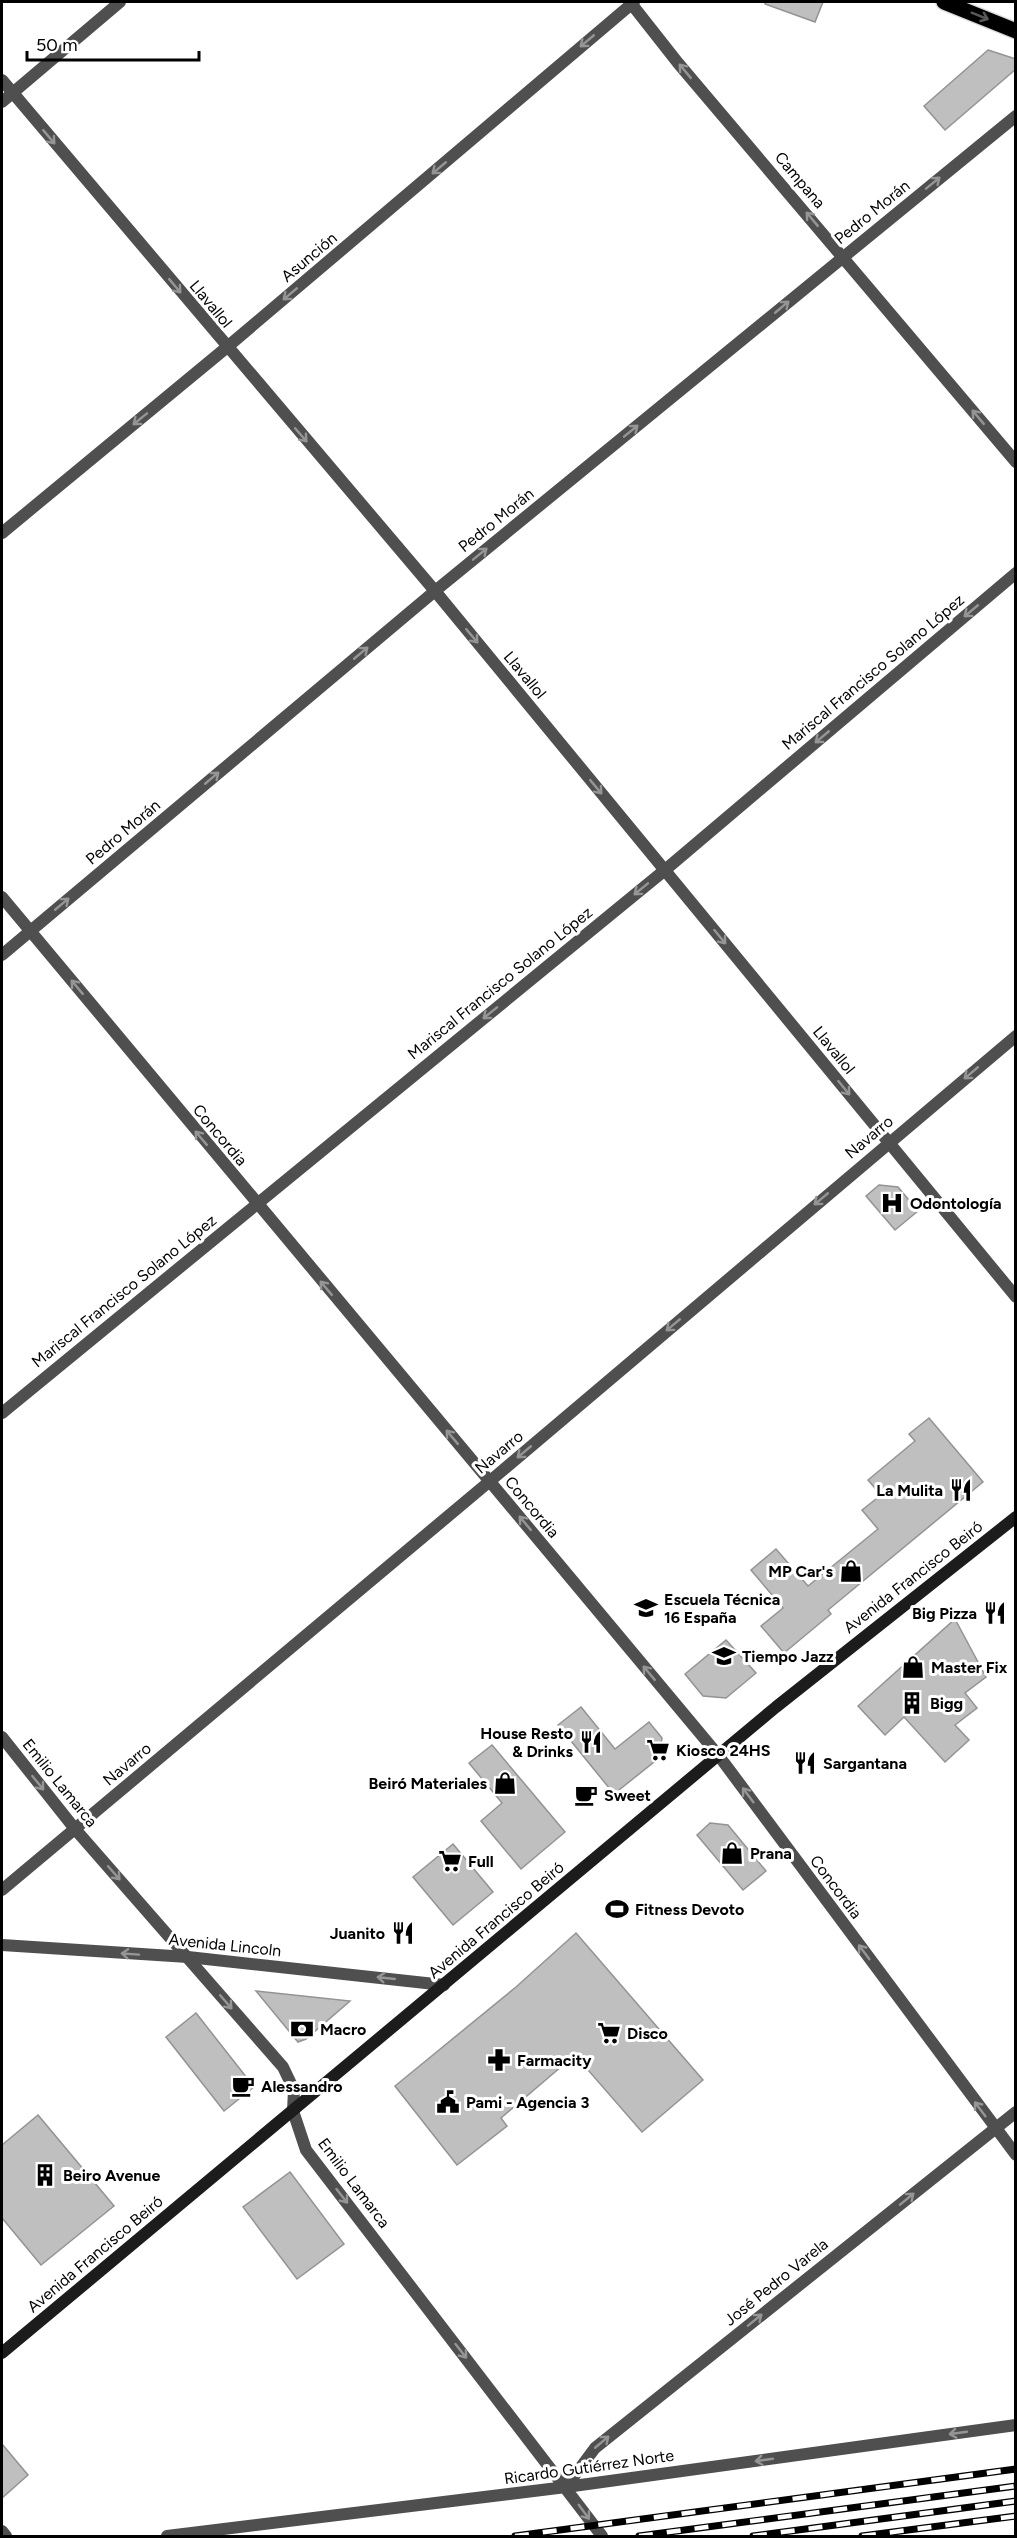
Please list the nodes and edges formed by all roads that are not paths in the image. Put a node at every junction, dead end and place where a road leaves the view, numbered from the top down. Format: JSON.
{"nodes":[{"id":1,"x":120,"y":2,"type":"edge"},
{"id":2,"x":632,"y":2,"type":"edge"},
{"id":3,"x":944,"y":2,"type":"edge"},
{"id":4,"x":1016,"y":31,"type":"edge"},
{"id":5,"x":2,"y":80,"type":"edge"},
{"id":6,"x":12,"y":92,"type":"junction"},
{"id":7,"x":2,"y":102,"type":"edge"},
{"id":8,"x":1016,"y":116,"type":"edge"},
{"id":9,"x":843,"y":256,"type":"junction"},
{"id":10,"x":226,"y":348,"type":"junction"},
{"id":11,"x":1016,"y":462,"type":"edge"},
{"id":12,"x":2,"y":533,"type":"edge"},
{"id":13,"x":1016,"y":573,"type":"edge"},
{"id":14,"x":435,"y":591,"type":"junction"},
{"id":15,"x":665,"y":870,"type":"junction"},
{"id":16,"x":2,"y":897,"type":"edge"},
{"id":17,"x":30,"y":930,"type":"junction"},
{"id":18,"x":2,"y":955,"type":"edge"},
{"id":19,"x":1016,"y":1036,"type":"edge"},
{"id":20,"x":888,"y":1142,"type":"junction"},
{"id":21,"x":256,"y":1204,"type":"junction"},
{"id":22,"x":1016,"y":1297,"type":"edge"},
{"id":23,"x":2,"y":1413,"type":"edge"},
{"id":24,"x":490,"y":1481,"type":"junction"},
{"id":25,"x":1016,"y":1517,"type":"edge"},
{"id":26,"x":2,"y":1737,"type":"edge"},
{"id":27,"x":719,"y":1756,"type":"junction"},
{"id":28,"x":75,"y":1829,"type":"junction"},
{"id":29,"x":2,"y":1890,"type":"edge"},
{"id":30,"x":2,"y":1946,"type":"edge"},
{"id":31,"x":188,"y":1957,"type":"junction"},
{"id":32,"x":444,"y":1984,"type":"junction"},
{"id":33,"x":293,"y":2111,"type":"junction"},
{"id":34,"x":1016,"y":2112,"type":"edge"},
{"id":35,"x":995,"y":2128,"type":"junction"},
{"id":36,"x":1016,"y":2156,"type":"edge"},
{"id":37,"x":2,"y":2353,"type":"edge"},
{"id":38,"x":1016,"y":2425,"type":"edge"},
{"id":39,"x":566,"y":2487,"type":"junction"},
{"id":40,"x":2,"y":2531,"type":"edge"},
{"id":41,"x":6,"y":2536,"type":"edge"},
{"id":42,"x":167,"y":2536,"type":"edge"},
{"id":43,"x":602,"y":2536,"type":"edge"}],
"edges":[{"from":1,"to":6,"type":"street"},
{"from":9,"to":2,"type":"street","name":"Campana","one_way":true},
{"from":2,"to":10,"type":"street","name":"Asunción","one_way":true},
{"from":3,"to":4,"type":"main road","one_way":true},
{"from":5,"to":6,"type":"street","name":"Llavallol"},
{"from":6,"to":7,"type":"street"},
{"from":6,"to":10,"type":"street","name":"Llavallol","one_way":true},
{"from":9,"to":8,"type":"street","name":"Pedro Morán","one_way":true},
{"from":11,"to":9,"type":"street","name":"Campana","one_way":true},
{"from":14,"to":9,"type":"street","name":"Pedro Morán","one_way":true},
{"from":10,"to":12,"type":"street","name":"Asunción","one_way":true},
{"from":10,"to":14,"type":"street","name":"Llavallol","one_way":true},
{"from":13,"to":15,"type":"street","name":"Mariscal Francisco Solano López","one_way":true},
{"from":14,"to":15,"type":"street","name":"Llavallol","one_way":true},
{"from":17,"to":14,"type":"street","name":"Pedro Morán","one_way":true},
{"from":15,"to":20,"type":"street","name":"Llavallol","one_way":true},
{"from":15,"to":21,"type":"street","name":"Mariscal Francisco Solano López","one_way":true},
{"from":16,"to":17,"type":"street","name":"Concordia"},
{"from":17,"to":18,"type":"street","name":"Pedro Morán"},
{"from":21,"to":17,"type":"street","name":"Concordia","one_way":true},
{"from":19,"to":20,"type":"street","name":"Navarro","one_way":true},
{"from":20,"to":22,"type":"street","name":"Llavallol"},
{"from":20,"to":24,"type":"street","name":"Navarro","one_way":true},
{"from":21,"to":23,"type":"street","name":"Mariscal Francisco Solano López"},
{"from":24,"to":21,"type":"street","name":"Concordia","one_way":true},
{"from":27,"to":24,"type":"street","name":"Concordia","one_way":true},
{"from":24,"to":28,"type":"street","name":"Navarro"},
{"from":25,"to":27,"type":"main road","name":"Avenida Francisco Beiró"},
{"from":26,"to":28,"type":"street","name":"Emilio Lamarca","one_way":true},
{"from":27,"to":32,"type":"main road","name":"Avenida Francisco Beiró"},
{"from":35,"to":27,"type":"street","name":"Concordia","one_way":true},
{"from":28,"to":29,"type":"street","name":"Navarro"},
{"from":28,"to":31,"type":"street","name":"Emilio Lamarca","one_way":true},
{"from":31,"to":30,"type":"street","name":"Avenida Lincoln","one_way":true},
{"from":32,"to":31,"type":"street","name":"Avenida Lincoln","one_way":true},
{"from":31,"to":33,"type":"street","name":"Emilio Lamarca","one_way":true},
{"from":32,"to":33,"type":"main road","name":"Avenida Francisco Beiró"},
{"from":33,"to":37,"type":"main road","name":"Avenida Francisco Beiró"},
{"from":33,"to":39,"type":"street","name":"Emilio Lamarca","one_way":true},
{"from":34,"to":35,"type":"street","name":"José Pedro Varela"},
{"from":35,"to":36,"type":"street","name":"Concordia"},
{"from":39,"to":35,"type":"street","name":"José Pedro Varela","one_way":true},
{"from":38,"to":39,"type":"street","name":"Ricardo Gutiérrez Norte","one_way":true},
{"from":39,"to":42,"type":"street","name":"Ricardo Gutiérrez Norte"},
{"from":39,"to":43,"type":"street","name":"Emilio Lamarca","one_way":true},
{"from":40,"to":41,"type":"street"}]}
